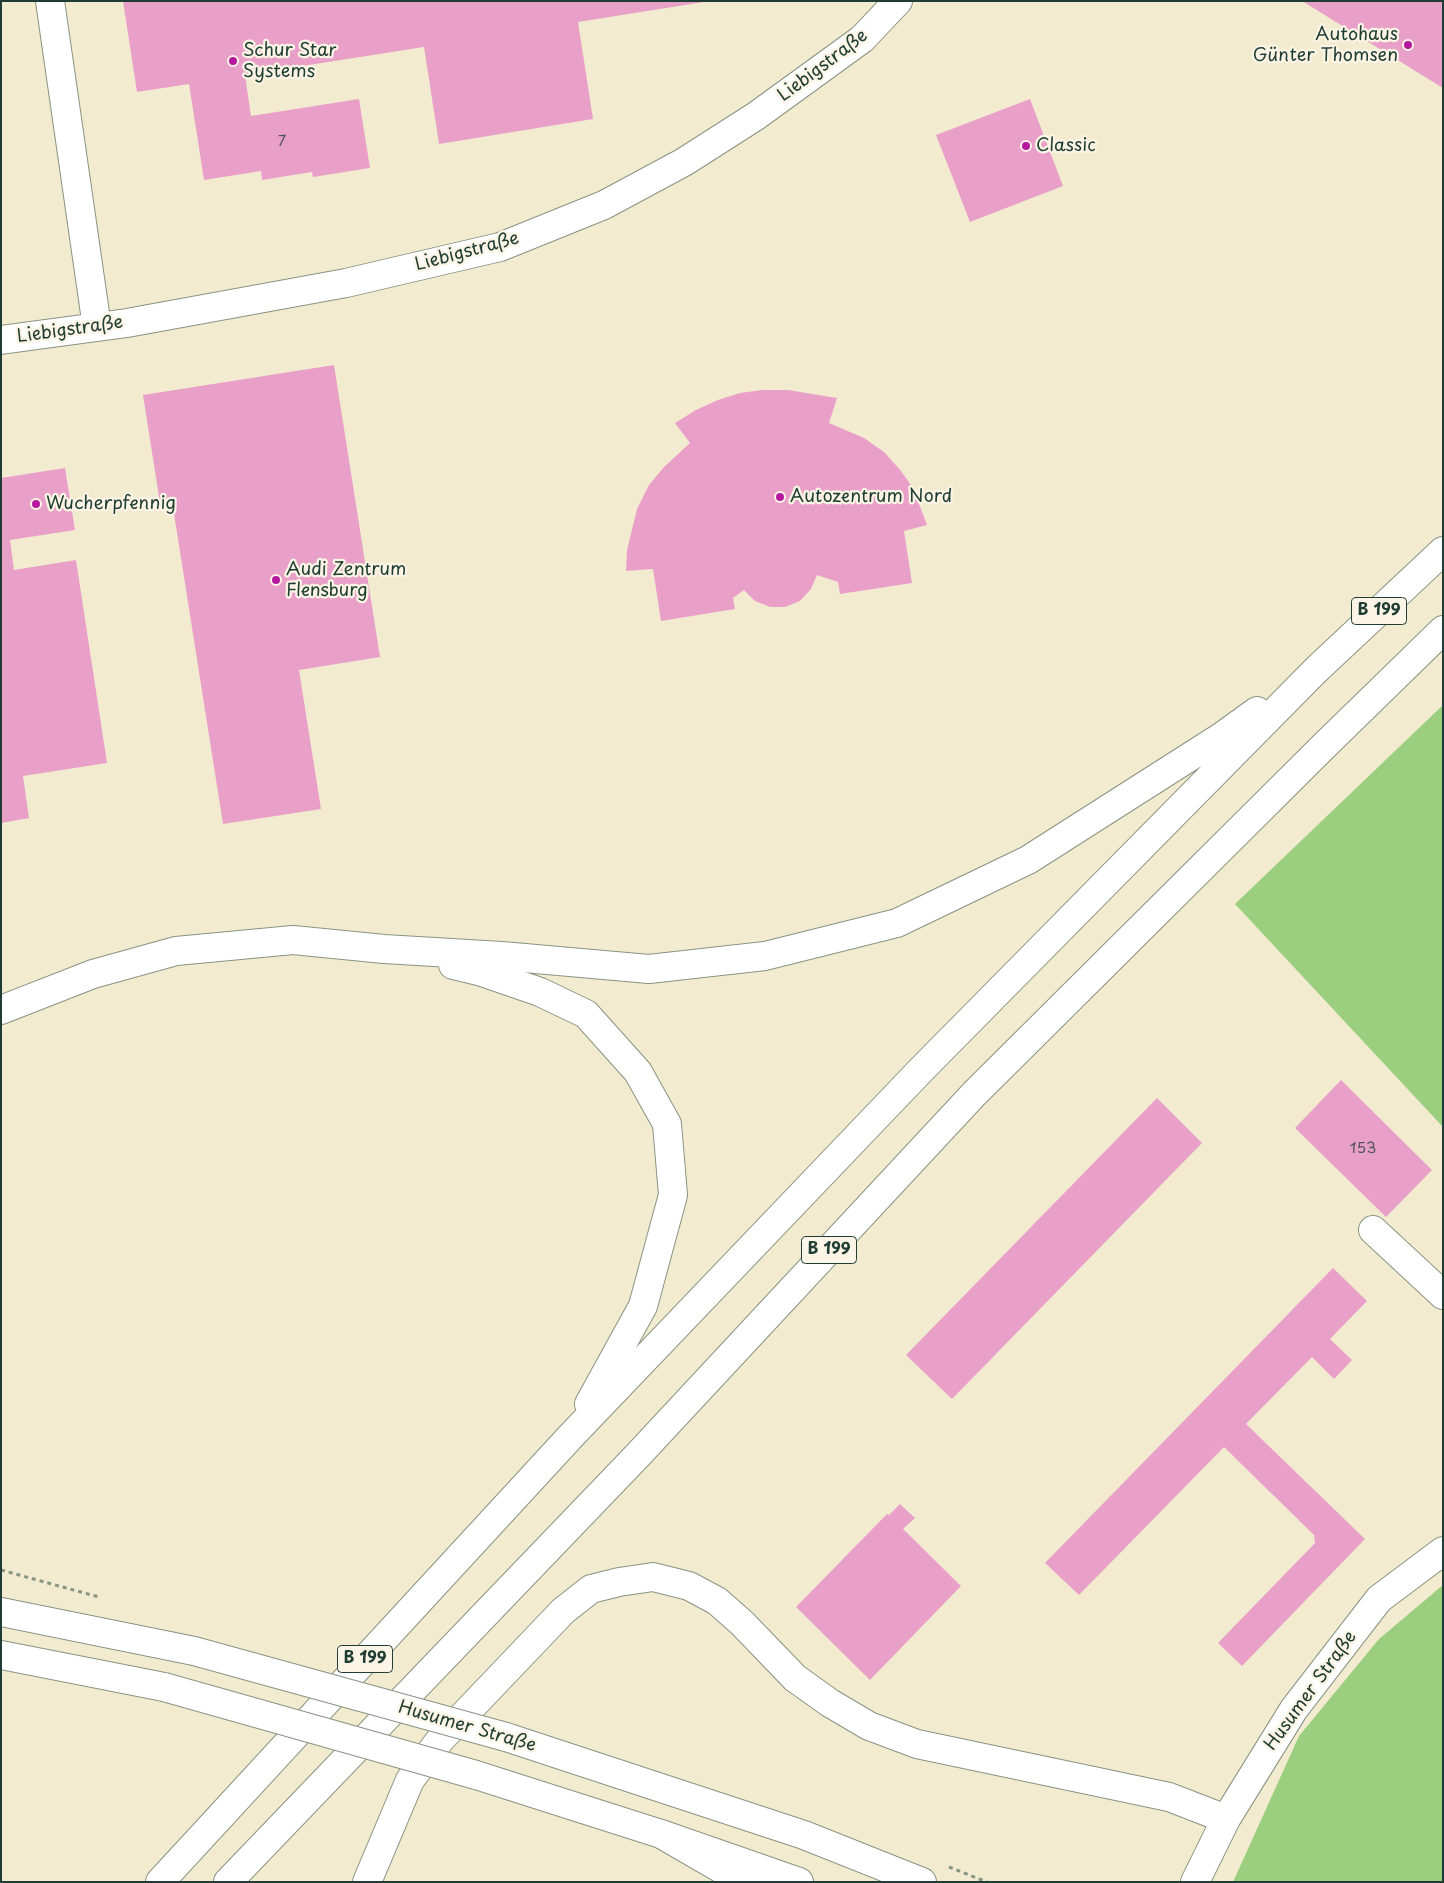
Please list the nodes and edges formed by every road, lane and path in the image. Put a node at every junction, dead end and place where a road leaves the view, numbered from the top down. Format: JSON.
{"nodes":[{"id":1,"x":50,"y":1,"type":"edge"},
{"id":2,"x":898,"y":1,"type":"edge"},
{"id":3,"x":97,"y":327,"type":"junction"},
{"id":4,"x":1,"y":340,"type":"edge"},
{"id":5,"x":1443,"y":551,"type":"edge"},
{"id":6,"x":1443,"y":630,"type":"edge"},
{"id":7,"x":1316,"y":670,"type":"junction"},
{"id":8,"x":384,"y":949,"type":"junction"},
{"id":9,"x":1,"y":1010,"type":"edge"},
{"id":10,"x":1373,"y":1230,"type":"dead end"},
{"id":11,"x":1443,"y":1295,"type":"edge"},
{"id":12,"x":571,"y":1436,"type":"junction"},
{"id":13,"x":1443,"y":1551,"type":"edge"},
{"id":14,"x":1,"y":1612,"type":"edge"},
{"id":15,"x":1,"y":1655,"type":"edge"},
{"id":16,"x":1226,"y":1819,"type":"junction"},
{"id":17,"x":660,"y":1834,"type":"junction"},
{"id":18,"x":160,"y":1882,"type":"edge"},
{"id":19,"x":228,"y":1882,"type":"edge"},
{"id":20,"x":367,"y":1882,"type":"edge"},
{"id":21,"x":744,"y":1882,"type":"edge"},
{"id":22,"x":799,"y":1882,"type":"edge"},
{"id":23,"x":922,"y":1882,"type":"edge"},
{"id":24,"x":1195,"y":1882,"type":"edge"}],
"edges":[{"from":1,"to":3,"type":"main road"},
{"from":2,"to":3,"type":"main road","name":"Liebigstraße"},
{"from":3,"to":4,"type":"main road","name":"Liebigstraße"},
{"from":5,"to":7,"type":"main road","number":"B 199"},
{"from":6,"to":19,"type":"main road","number":"B 199"},
{"from":7,"to":8,"type":"main road"},
{"from":7,"to":12,"type":"main road","number":"B 199"},
{"from":8,"to":9,"type":"main road"},
{"from":8,"to":12,"type":"main road"},
{"from":10,"to":11,"type":"main road"},
{"from":12,"to":18,"type":"main road","number":"B 199"},
{"from":13,"to":16,"type":"main road","name":"Husumer Straße"},
{"from":14,"to":23,"type":"main road","name":"Husumer Straße","bridge":true},
{"from":15,"to":17,"type":"main road","bridge":true},
{"from":16,"to":20,"type":"main road"},
{"from":16,"to":24,"type":"main road","name":"Husumer Straße"},
{"from":17,"to":21,"type":"main road"},
{"from":17,"to":22,"type":"main road"}]}
